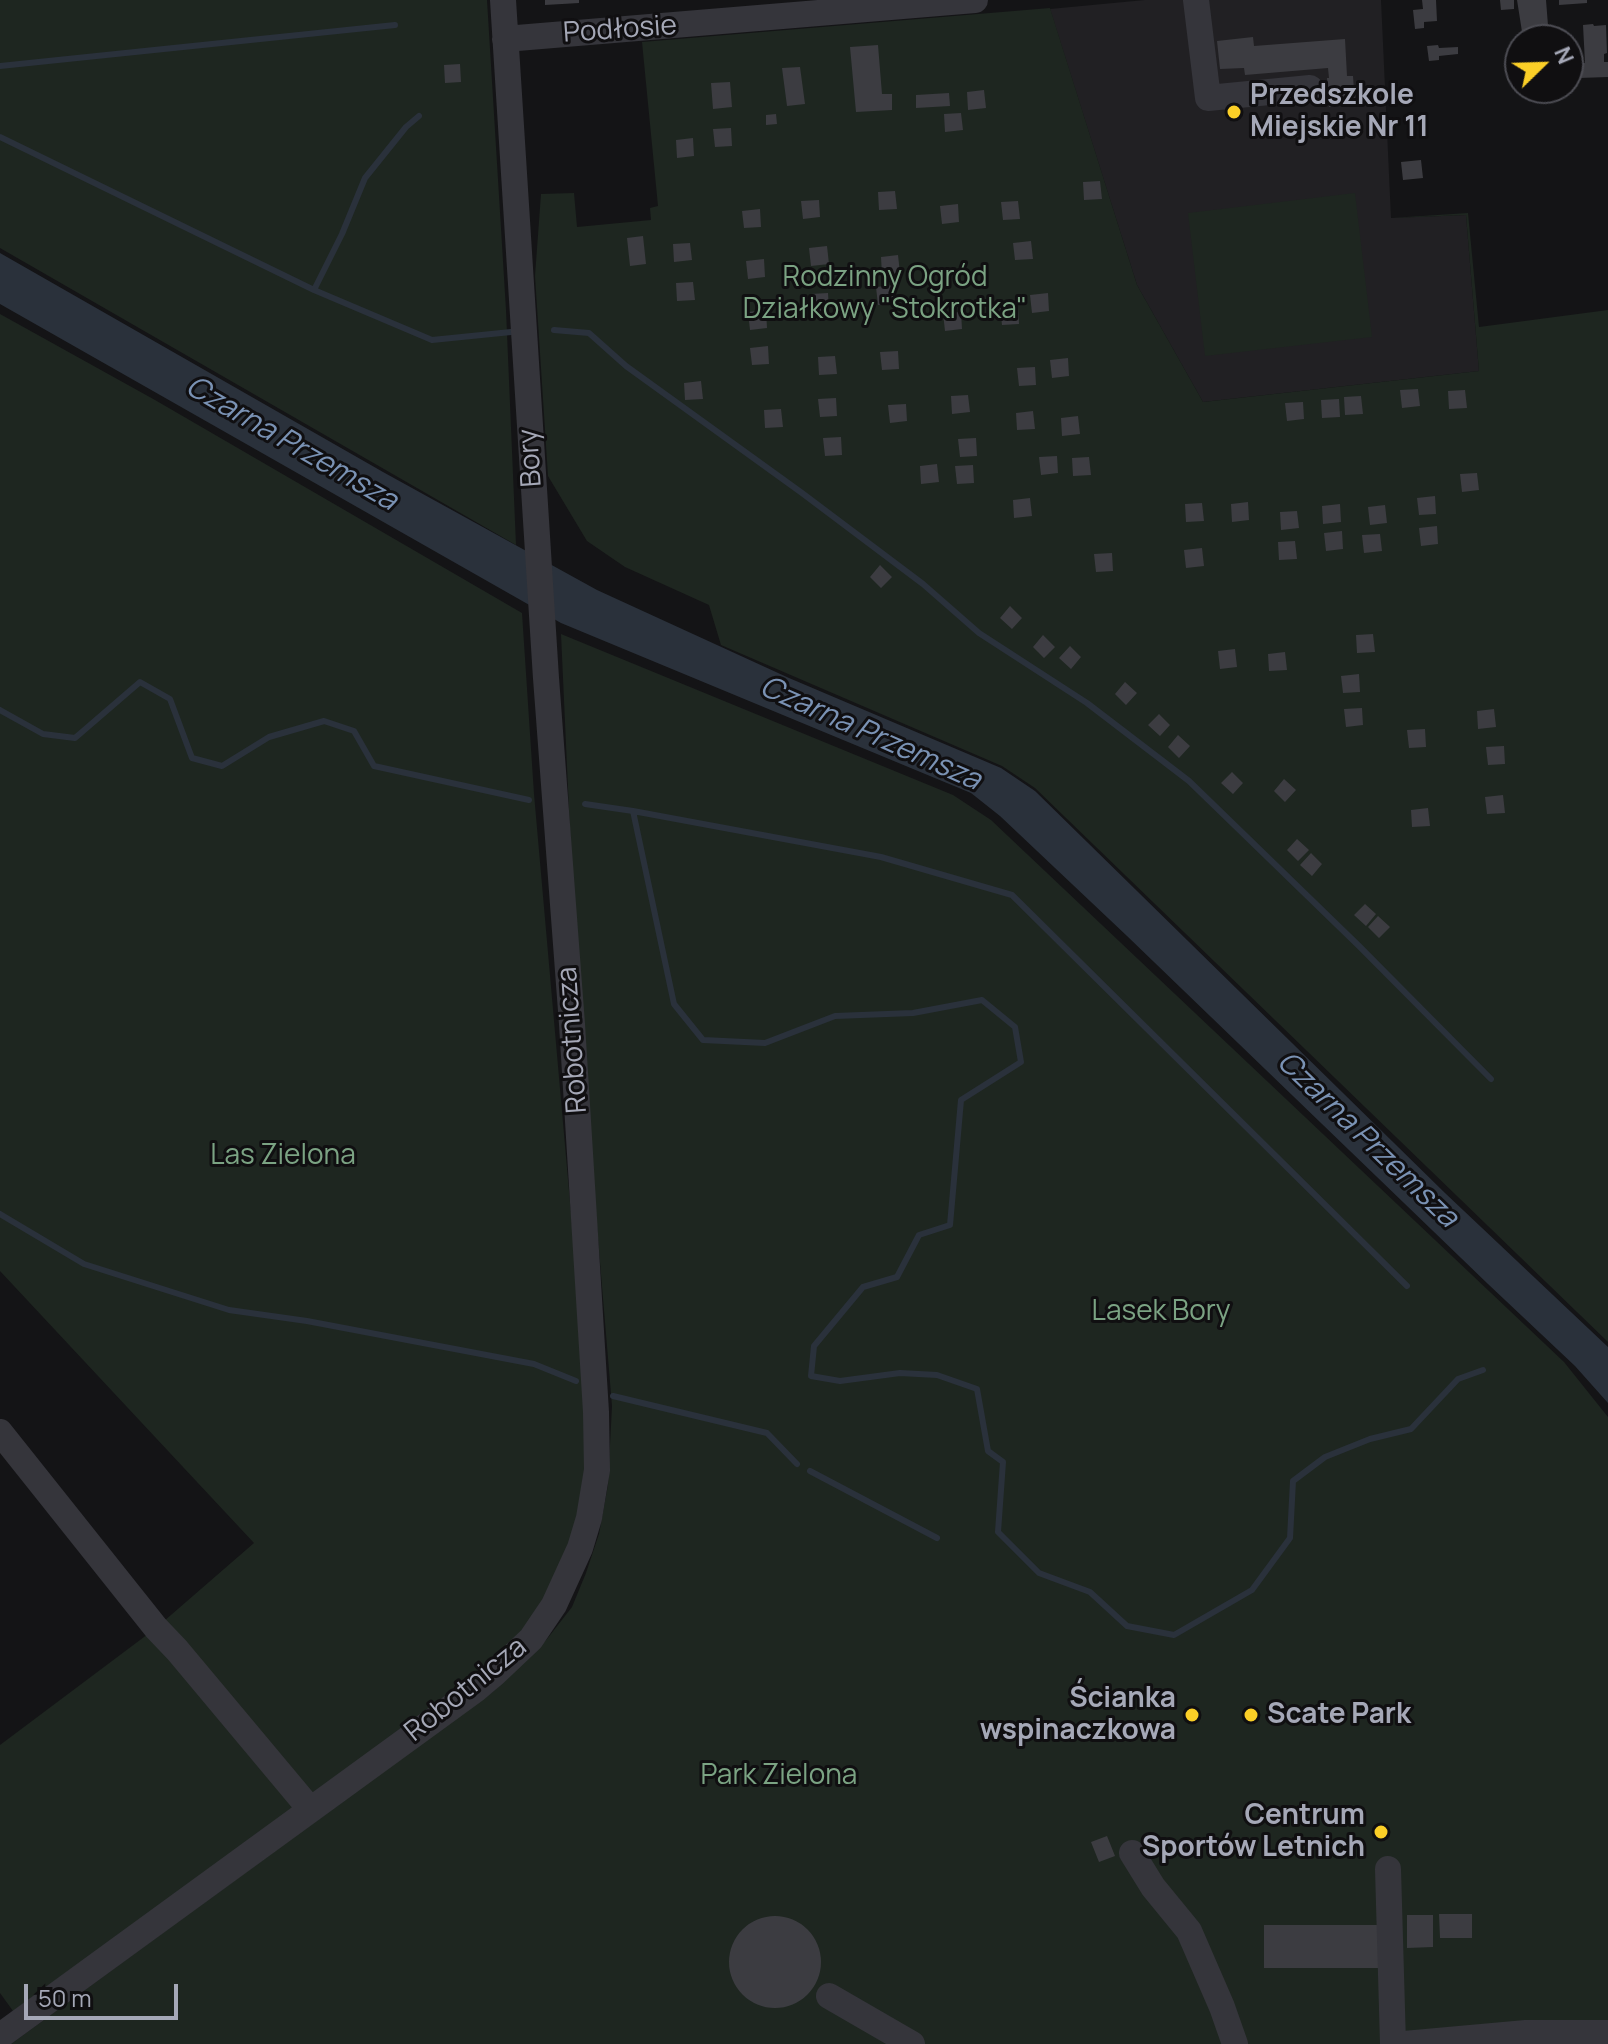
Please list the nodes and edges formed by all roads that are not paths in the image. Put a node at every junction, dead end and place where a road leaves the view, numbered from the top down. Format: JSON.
{"nodes":[{"id":1,"x":503,"y":0,"type":"edge"},
{"id":2,"x":975,"y":0,"type":"edge"},
{"id":3,"x":1196,"y":0,"type":"edge"},
{"id":4,"x":505,"y":39,"type":"junction"},
{"id":5,"x":1310,"y":88,"type":"dead end"},
{"id":6,"x":564,"y":915,"type":"joint"},
{"id":7,"x":0,"y":1432,"type":"edge"},
{"id":8,"x":11,"y":1465,"type":"edge"},
{"id":9,"x":310,"y":1809,"type":"junction"},
{"id":10,"x":1132,"y":1853,"type":"dead end"},
{"id":11,"x":1388,"y":1869,"type":"dead end"},
{"id":12,"x":829,"y":1996,"type":"dead end"},
{"id":13,"x":1608,"y":2033,"type":"edge"},
{"id":14,"x":0,"y":2036,"type":"edge"},
{"id":15,"x":912,"y":2044,"type":"edge"},
{"id":16,"x":1235,"y":2044,"type":"edge"},
{"id":17,"x":1393,"y":2044,"type":"edge"},
{"id":18,"x":1404,"y":2044,"type":"edge"}],
"edges":[{"from":1,"to":4,"type":"street","name":"Bory"},
{"from":2,"to":4,"type":"street","name":"Podłosie"},
{"from":3,"to":5,"type":"street"},
{"from":4,"to":6,"type":"street","name":"Bory"},
{"from":6,"to":9,"type":"street","name":"Robotnicza"},
{"from":7,"to":8,"type":"street"},
{"from":8,"to":9,"type":"street"},
{"from":9,"to":14,"type":"street","name":"Robotnicza"},
{"from":10,"to":16,"type":"street"},
{"from":11,"to":17,"type":"street"},
{"from":12,"to":15,"type":"street"},
{"from":13,"to":18,"type":"street"}]}
